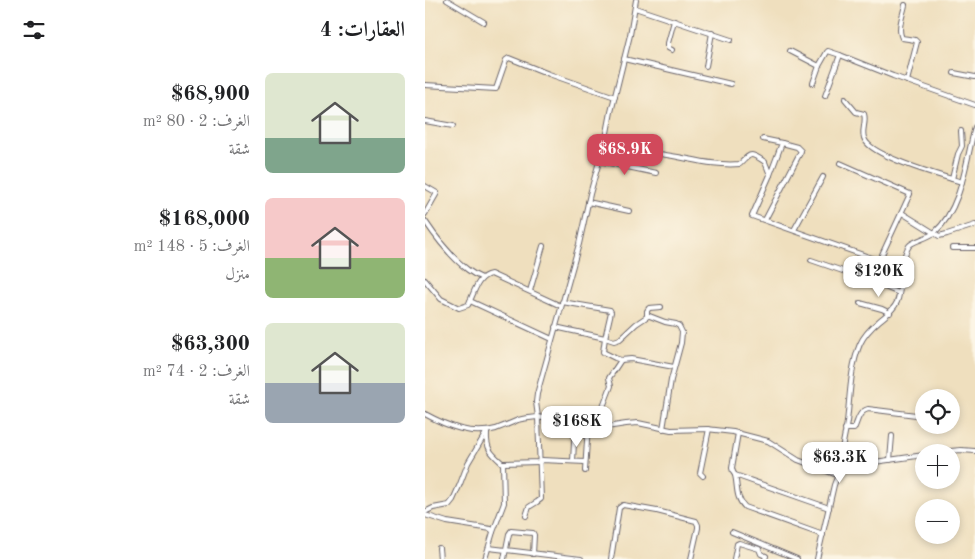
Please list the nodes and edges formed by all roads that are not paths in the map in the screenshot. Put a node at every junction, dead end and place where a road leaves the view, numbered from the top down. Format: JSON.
{"nodes":[{"id":1,"x":447,"y":0,"type":"edge"},
{"id":2,"x":636,"y":0,"type":"edge"},
{"id":3,"x":905,"y":6,"type":"dead end"},
{"id":4,"x":635,"y":8,"type":"junction"},
{"id":5,"x":674,"y":21,"type":"junction"},
{"id":6,"x":484,"y":22,"type":"dead end"},
{"id":7,"x":712,"y":33,"type":"junction"},
{"id":8,"x":731,"y":40,"type":"dead end"},
{"id":9,"x":672,"y":50,"type":"dead end"},
{"id":10,"x":789,"y":51,"type":"dead end"},
{"id":11,"x":840,"y":55,"type":"junction"},
{"id":12,"x":624,"y":59,"type":"junction"},
{"id":13,"x":707,"y":66,"type":"dead end"},
{"id":14,"x":819,"y":66,"type":"junction"},
{"id":15,"x":954,"y":72,"type":"dead end"},
{"id":16,"x":975,"y":76,"type":"edge"},
{"id":17,"x":907,"y":81,"type":"junction"},
{"id":18,"x":813,"y":83,"type":"dead end"},
{"id":19,"x":731,"y":84,"type":"dead end"},
{"id":20,"x":425,"y":85,"type":"edge"},
{"id":21,"x":825,"y":96,"type":"dead end"},
{"id":22,"x":615,"y":97,"type":"junction"},
{"id":23,"x":845,"y":99,"type":"dead end"},
{"id":24,"x":975,"y":105,"type":"edge"},
{"id":25,"x":425,"y":121,"type":"edge"},
{"id":26,"x":453,"y":126,"type":"dead end"},
{"id":27,"x":975,"y":127,"type":"edge"},
{"id":28,"x":961,"y":131,"type":"dead end"},
{"id":29,"x":763,"y":139,"type":"dead end"},
{"id":30,"x":782,"y":143,"type":"junction"},
{"id":31,"x":603,"y":146,"type":"junction"},
{"id":32,"x":599,"y":161,"type":"junction"},
{"id":33,"x":840,"y":162,"type":"dead end"},
{"id":34,"x":655,"y":174,"type":"dead end"},
{"id":35,"x":770,"y":175,"type":"junction"},
{"id":36,"x":823,"y":177,"type":"dead end"},
{"id":37,"x":952,"y":179,"type":"junction"},
{"id":38,"x":962,"y":182,"type":"junction"},
{"id":39,"x":425,"y":186,"type":"edge"},
{"id":40,"x":588,"y":202,"type":"junction"},
{"id":41,"x":629,"y":212,"type":"dead end"},
{"id":42,"x":902,"y":213,"type":"junction"},
{"id":43,"x":425,"y":214,"type":"edge"},
{"id":44,"x":765,"y":220,"type":"junction"},
{"id":45,"x":425,"y":221,"type":"edge"},
{"id":46,"x":975,"y":225,"type":"edge"},
{"id":47,"x":794,"y":230,"type":"junction"},
{"id":48,"x":935,"y":233,"type":"junction"},
{"id":49,"x":543,"y":246,"type":"dead end"},
{"id":50,"x":953,"y":248,"type":"dead end"},
{"id":51,"x":975,"y":248,"type":"edge"},
{"id":52,"x":811,"y":260,"type":"dead end"},
{"id":53,"x":879,"y":260,"type":"junction"},
{"id":54,"x":903,"y":269,"type":"junction"},
{"id":55,"x":482,"y":278,"type":"junction"},
{"id":56,"x":425,"y":280,"type":"edge"},
{"id":57,"x":530,"y":291,"type":"junction"},
{"id":58,"x":899,"y":293,"type":"junction"},
{"id":59,"x":470,"y":300,"type":"junction"},
{"id":60,"x":860,"y":303,"type":"dead end"},
{"id":61,"x":561,"y":304,"type":"junction"},
{"id":62,"x":661,"y":307,"type":"dead end"},
{"id":63,"x":890,"y":313,"type":"junction"},
{"id":64,"x":648,"y":316,"type":"junction"},
{"id":65,"x":555,"y":327,"type":"junction"},
{"id":66,"x":605,"y":338,"type":"junction"},
{"id":67,"x":552,"y":339,"type":"junction"},
{"id":68,"x":621,"y":360,"type":"junction"},
{"id":69,"x":674,"y":367,"type":"junction"},
{"id":70,"x":425,"y":414,"type":"edge"},
{"id":71,"x":915,"y":415,"type":"edge"},
{"id":72,"x":537,"y":417,"type":"junction"},
{"id":73,"x":575,"y":425,"type":"junction"},
{"id":74,"x":588,"y":426,"type":"junction"},
{"id":75,"x":600,"y":428,"type":"junction"},
{"id":76,"x":663,"y":429,"type":"junction"},
{"id":77,"x":709,"y":429,"type":"junction"},
{"id":78,"x":845,"y":429,"type":"junction"},
{"id":79,"x":487,"y":431,"type":"junction"},
{"id":80,"x":739,"y":433,"type":"junction"},
{"id":81,"x":892,"y":436,"type":"dead end"},
{"id":82,"x":960,"y":450,"type":"edge"},
{"id":83,"x":975,"y":451,"type":"edge"},
{"id":84,"x":915,"y":456,"type":"edge"},
{"id":85,"x":890,"y":460,"type":"junction"},
{"id":86,"x":573,"y":461,"type":"junction"},
{"id":87,"x":539,"y":462,"type":"junction"},
{"id":88,"x":585,"y":462,"type":"junction"},
{"id":89,"x":502,"y":463,"type":"junction"},
{"id":90,"x":585,"y":471,"type":"dead end"},
{"id":91,"x":735,"y":475,"type":"junction"},
{"id":92,"x":837,"y":475,"type":"junction"},
{"id":93,"x":703,"y":476,"type":"dead end"},
{"id":94,"x":829,"y":508,"type":"junction"},
{"id":95,"x":425,"y":512,"type":"edge"},
{"id":96,"x":425,"y":515,"type":"edge"},
{"id":97,"x":526,"y":516,"type":"dead end"},
{"id":98,"x":493,"y":532,"type":"junction"},
{"id":99,"x":732,"y":532,"type":"dead end"},
{"id":100,"x":823,"y":535,"type":"junction"},
{"id":101,"x":439,"y":548,"type":"dead end"},
{"id":102,"x":489,"y":548,"type":"junction"},
{"id":103,"x":505,"y":550,"type":"junction"},
{"id":104,"x":526,"y":553,"type":"junction"},
{"id":105,"x":533,"y":554,"type":"junction"},
{"id":106,"x":548,"y":557,"type":"edge"},
{"id":107,"x":440,"y":559,"type":"edge"},
{"id":108,"x":485,"y":559,"type":"edge"},
{"id":109,"x":503,"y":559,"type":"edge"},
{"id":110,"x":525,"y":559,"type":"edge"},
{"id":111,"x":581,"y":559,"type":"edge"},
{"id":112,"x":611,"y":559,"type":"edge"},
{"id":113,"x":691,"y":559,"type":"edge"},
{"id":114,"x":734,"y":559,"type":"edge"},
{"id":115,"x":765,"y":559,"type":"edge"},
{"id":116,"x":797,"y":559,"type":"edge"},
{"id":117,"x":817,"y":559,"type":"edge"}],
"edges":[{"from":1,"to":6,"type":"street"},
{"from":2,"to":4,"type":"street"},
{"from":3,"to":17,"type":"street"},
{"from":4,"to":5,"type":"street"},
{"from":4,"to":12,"type":"street"},
{"from":5,"to":7,"type":"street"},
{"from":5,"to":9,"type":"street"},
{"from":7,"to":8,"type":"street"},
{"from":7,"to":13,"type":"street"},
{"from":10,"to":14,"type":"street"},
{"from":11,"to":14,"type":"street"},
{"from":11,"to":17,"type":"street"},
{"from":11,"to":21,"type":"street"},
{"from":12,"to":19,"type":"street"},
{"from":12,"to":22,"type":"street"},
{"from":14,"to":18,"type":"street"},
{"from":15,"to":16,"type":"street"},
{"from":17,"to":24,"type":"street"},
{"from":20,"to":22,"type":"street"},
{"from":22,"to":31,"type":"street"},
{"from":23,"to":37,"type":"street"},
{"from":25,"to":26,"type":"street"},
{"from":27,"to":38,"type":"street"},
{"from":28,"to":37,"type":"street"},
{"from":29,"to":30,"type":"street"},
{"from":30,"to":35,"type":"street"},
{"from":30,"to":44,"type":"street"},
{"from":31,"to":32,"type":"street"},
{"from":31,"to":35,"type":"street"},
{"from":32,"to":34,"type":"street"},
{"from":32,"to":40,"type":"street"},
{"from":33,"to":42,"type":"street"},
{"from":35,"to":44,"type":"street"},
{"from":36,"to":47,"type":"street"},
{"from":37,"to":38,"type":"street"},
{"from":38,"to":48,"type":"street"},
{"from":39,"to":43,"type":"street"},
{"from":40,"to":41,"type":"street"},
{"from":40,"to":61,"type":"street"},
{"from":42,"to":48,"type":"street"},
{"from":42,"to":53,"type":"street"},
{"from":44,"to":47,"type":"street"},
{"from":45,"to":55,"type":"street"},
{"from":46,"to":48,"type":"street"},
{"from":47,"to":53,"type":"street"},
{"from":48,"to":54,"type":"street"},
{"from":49,"to":57,"type":"street"},
{"from":50,"to":51,"type":"street"},
{"from":52,"to":58,"type":"street"},
{"from":53,"to":54,"type":"street"},
{"from":54,"to":58,"type":"street"},
{"from":55,"to":57,"type":"street"},
{"from":55,"to":59,"type":"street"},
{"from":56,"to":59,"type":"street"},
{"from":57,"to":61,"type":"street"},
{"from":58,"to":63,"type":"street"},
{"from":59,"to":67,"type":"street"},
{"from":60,"to":63,"type":"street"},
{"from":61,"to":65,"type":"street"},
{"from":61,"to":66,"type":"street"},
{"from":62,"to":64,"type":"street"},
{"from":63,"to":78,"type":"street"},
{"from":64,"to":66,"type":"street"},
{"from":64,"to":69,"type":"street"},
{"from":65,"to":66,"type":"street"},
{"from":65,"to":67,"type":"street"},
{"from":66,"to":68,"type":"street"},
{"from":67,"to":72,"type":"street"},
{"from":68,"to":69,"type":"street"},
{"from":68,"to":75,"type":"street"},
{"from":69,"to":76,"type":"street"},
{"from":70,"to":79,"type":"street"},
{"from":71,"to":78,"type":"street"},
{"from":72,"to":73,"type":"street"},
{"from":72,"to":79,"type":"street"},
{"from":72,"to":87,"type":"street"},
{"from":73,"to":74,"type":"street"},
{"from":73,"to":86,"type":"street"},
{"from":74,"to":75,"type":"street"},
{"from":74,"to":88,"type":"street"},
{"from":75,"to":76,"type":"street"},
{"from":76,"to":77,"type":"street"},
{"from":77,"to":80,"type":"street"},
{"from":77,"to":93,"type":"street"},
{"from":78,"to":92,"type":"street"},
{"from":79,"to":89,"type":"street"},
{"from":79,"to":95,"type":"street"},
{"from":80,"to":91,"type":"street"},
{"from":80,"to":92,"type":"street"},
{"from":81,"to":85,"type":"street"},
{"from":82,"to":83,"type":"street"},
{"from":84,"to":85,"type":"street"},
{"from":85,"to":92,"type":"street"},
{"from":86,"to":87,"type":"street"},
{"from":86,"to":88,"type":"street"},
{"from":87,"to":89,"type":"street"},
{"from":87,"to":97,"type":"street"},
{"from":88,"to":90,"type":"street"},
{"from":89,"to":98,"type":"street"},
{"from":91,"to":94,"type":"street"},
{"from":91,"to":100,"type":"street"},
{"from":92,"to":94,"type":"street"},
{"from":94,"to":100,"type":"street"},
{"from":96,"to":98,"type":"street"},
{"from":98,"to":102,"type":"street"},
{"from":99,"to":116,"type":"street"},
{"from":100,"to":117,"type":"street"},
{"from":101,"to":107,"type":"street"},
{"from":102,"to":103,"type":"street"},
{"from":102,"to":108,"type":"street"},
{"from":103,"to":104,"type":"street"},
{"from":103,"to":105,"type":"street"},
{"from":103,"to":109,"type":"street"},
{"from":104,"to":105,"type":"street"},
{"from":104,"to":110,"type":"street"},
{"from":105,"to":106,"type":"street"},
{"from":106,"to":111,"type":"street"},
{"from":112,"to":113,"type":"street"},
{"from":114,"to":115,"type":"street"}]}
